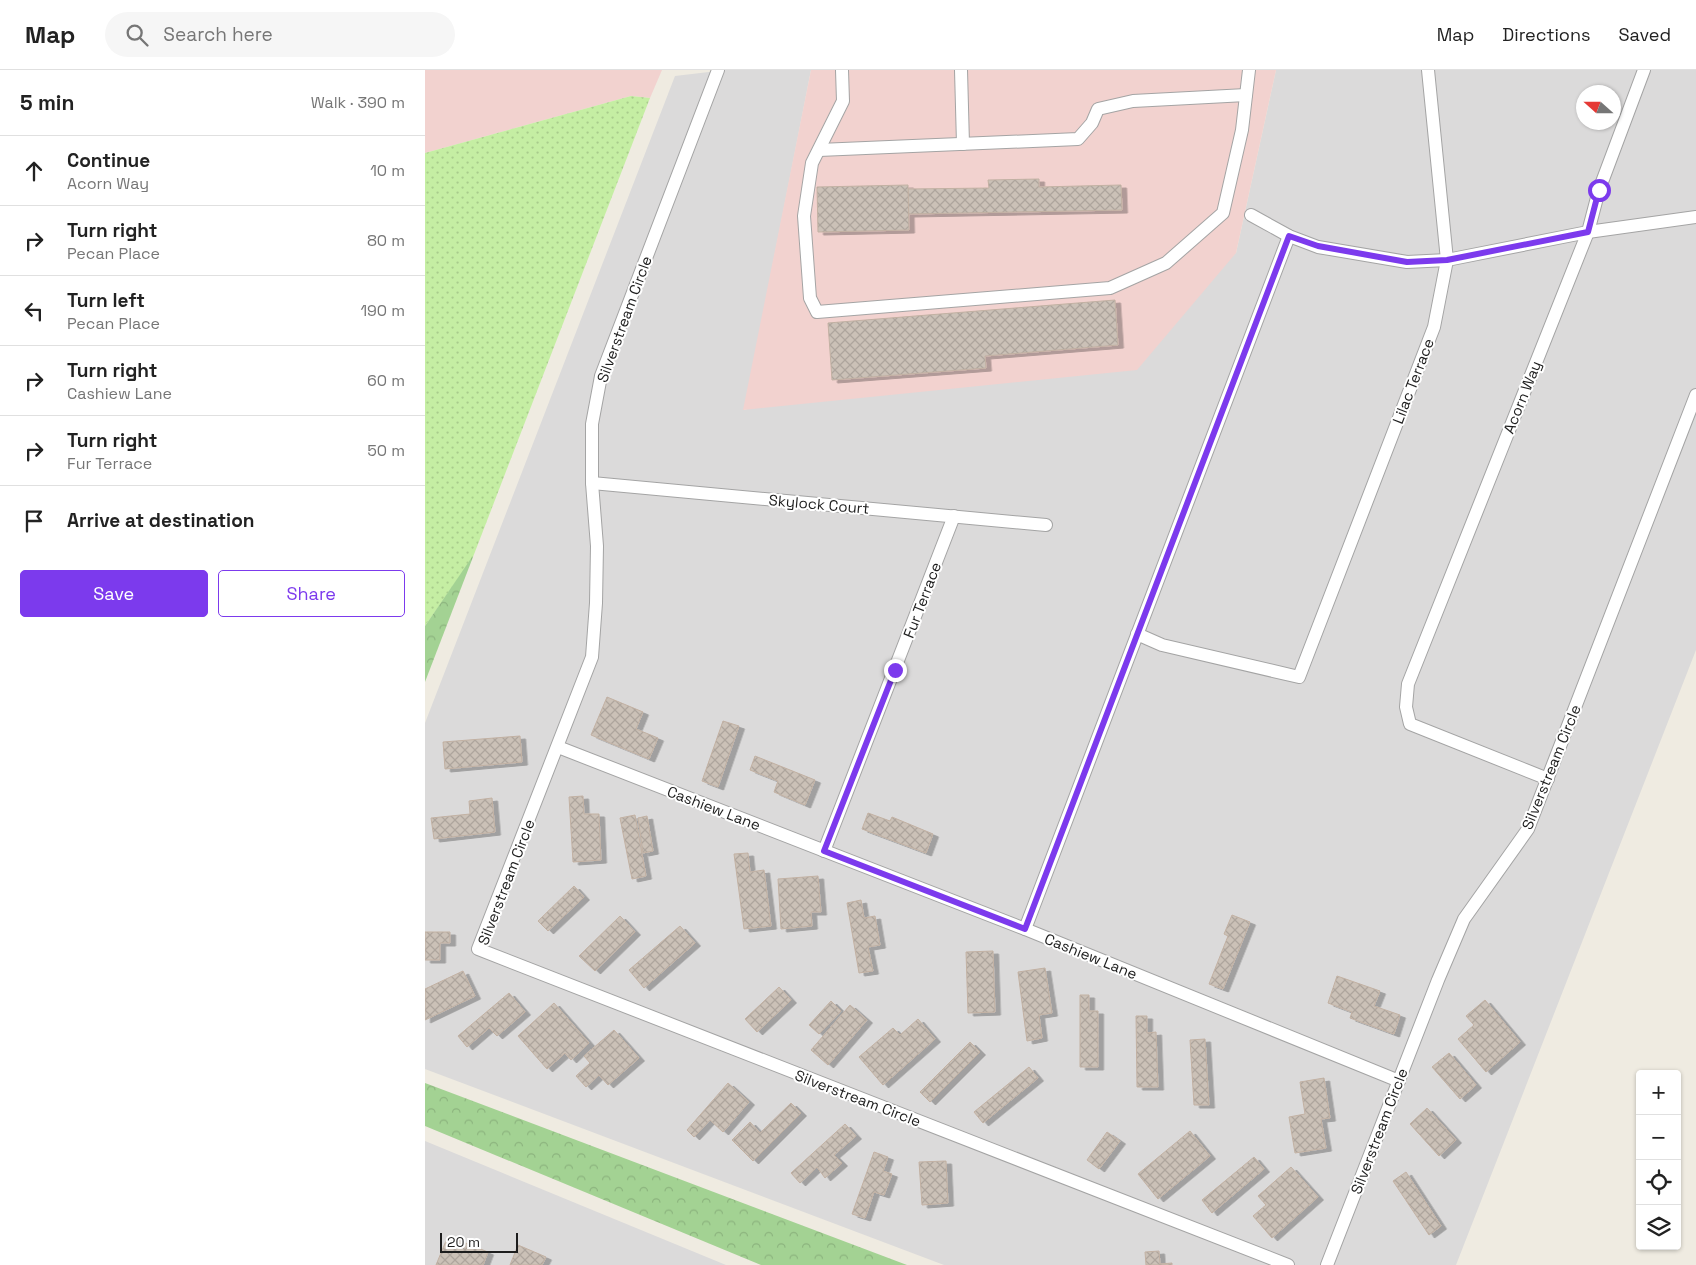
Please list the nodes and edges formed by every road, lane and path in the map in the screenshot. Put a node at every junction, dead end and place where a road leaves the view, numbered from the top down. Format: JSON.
{"nodes":[{"id":1,"x":718,"y":70,"type":"edge"},
{"id":2,"x":842,"y":70,"type":"edge"},
{"id":3,"x":961,"y":70,"type":"edge"},
{"id":4,"x":1249,"y":70,"type":"edge"},
{"id":5,"x":1428,"y":70,"type":"edge"},
{"id":6,"x":1644,"y":70,"type":"edge"},
{"id":7,"x":1246,"y":94,"type":"junction"},
{"id":8,"x":963,"y":144,"type":"junction"},
{"id":9,"x":819,"y":150,"type":"junction"},
{"id":10,"x":1251,"y":215,"type":"dead end"},
{"id":11,"x":1696,"y":217,"type":"edge"},
{"id":12,"x":1588,"y":232,"type":"junction"},
{"id":13,"x":1289,"y":236,"type":"junction"},
{"id":14,"x":1447,"y":260,"type":"junction"},
{"id":15,"x":1696,"y":394,"type":"edge"},
{"id":16,"x":592,"y":483,"type":"junction"},
{"id":17,"x":954,"y":516,"type":"junction"},
{"id":18,"x":1046,"y":525,"type":"dead end"},
{"id":19,"x":1137,"y":634,"type":"junction"},
{"id":20,"x":558,"y":747,"type":"junction"},
{"id":21,"x":1548,"y":779,"type":"junction"},
{"id":22,"x":824,"y":851,"type":"junction"},
{"id":23,"x":1025,"y":929,"type":"junction"},
{"id":24,"x":1399,"y":1081,"type":"junction"},
{"id":25,"x":1288,"y":1265,"type":"edge"},
{"id":26,"x":1327,"y":1265,"type":"edge"}],
"edges":[{"from":1,"to":16,"type":"lane","name":"Silverstream Circle"},
{"from":2,"to":9,"type":"lane"},
{"from":3,"to":8,"type":"lane"},
{"from":4,"to":7,"type":"lane"},
{"from":5,"to":14,"type":"lane","name":"Lilac Terrace"},
{"from":6,"to":12,"type":"lane","name":"Acorn Way"},
{"from":7,"to":8,"type":"lane"},
{"from":7,"to":9,"type":"lane"},
{"from":8,"to":9,"type":"lane"},
{"from":10,"to":13,"type":"lane"},
{"from":11,"to":12,"type":"lane"},
{"from":12,"to":14,"type":"lane"},
{"from":12,"to":21,"type":"lane","name":"Acorn Way"},
{"from":13,"to":14,"type":"lane"},
{"from":13,"to":19,"type":"lane"},
{"from":14,"to":19,"type":"lane","name":"Lilac Terrace"},
{"from":15,"to":21,"type":"lane","name":"Silverstream Circle"},
{"from":16,"to":17,"type":"lane","name":"Skylock Court"},
{"from":16,"to":20,"type":"lane","name":"Silverstream Circle"},
{"from":17,"to":18,"type":"lane","name":"Skylock Court"},
{"from":17,"to":22,"type":"lane","name":"Fur Terrace"},
{"from":19,"to":23,"type":"lane"},
{"from":20,"to":22,"type":"lane","name":"Cashiew Lane"},
{"from":20,"to":25,"type":"lane","name":"Silverstream Circle"},
{"from":21,"to":24,"type":"lane","name":"Silverstream Circle"},
{"from":22,"to":23,"type":"lane","name":"Cashiew Lane"},
{"from":23,"to":24,"type":"lane","name":"Cashiew Lane"},
{"from":24,"to":26,"type":"lane","name":"Silverstream Circle"}]}
